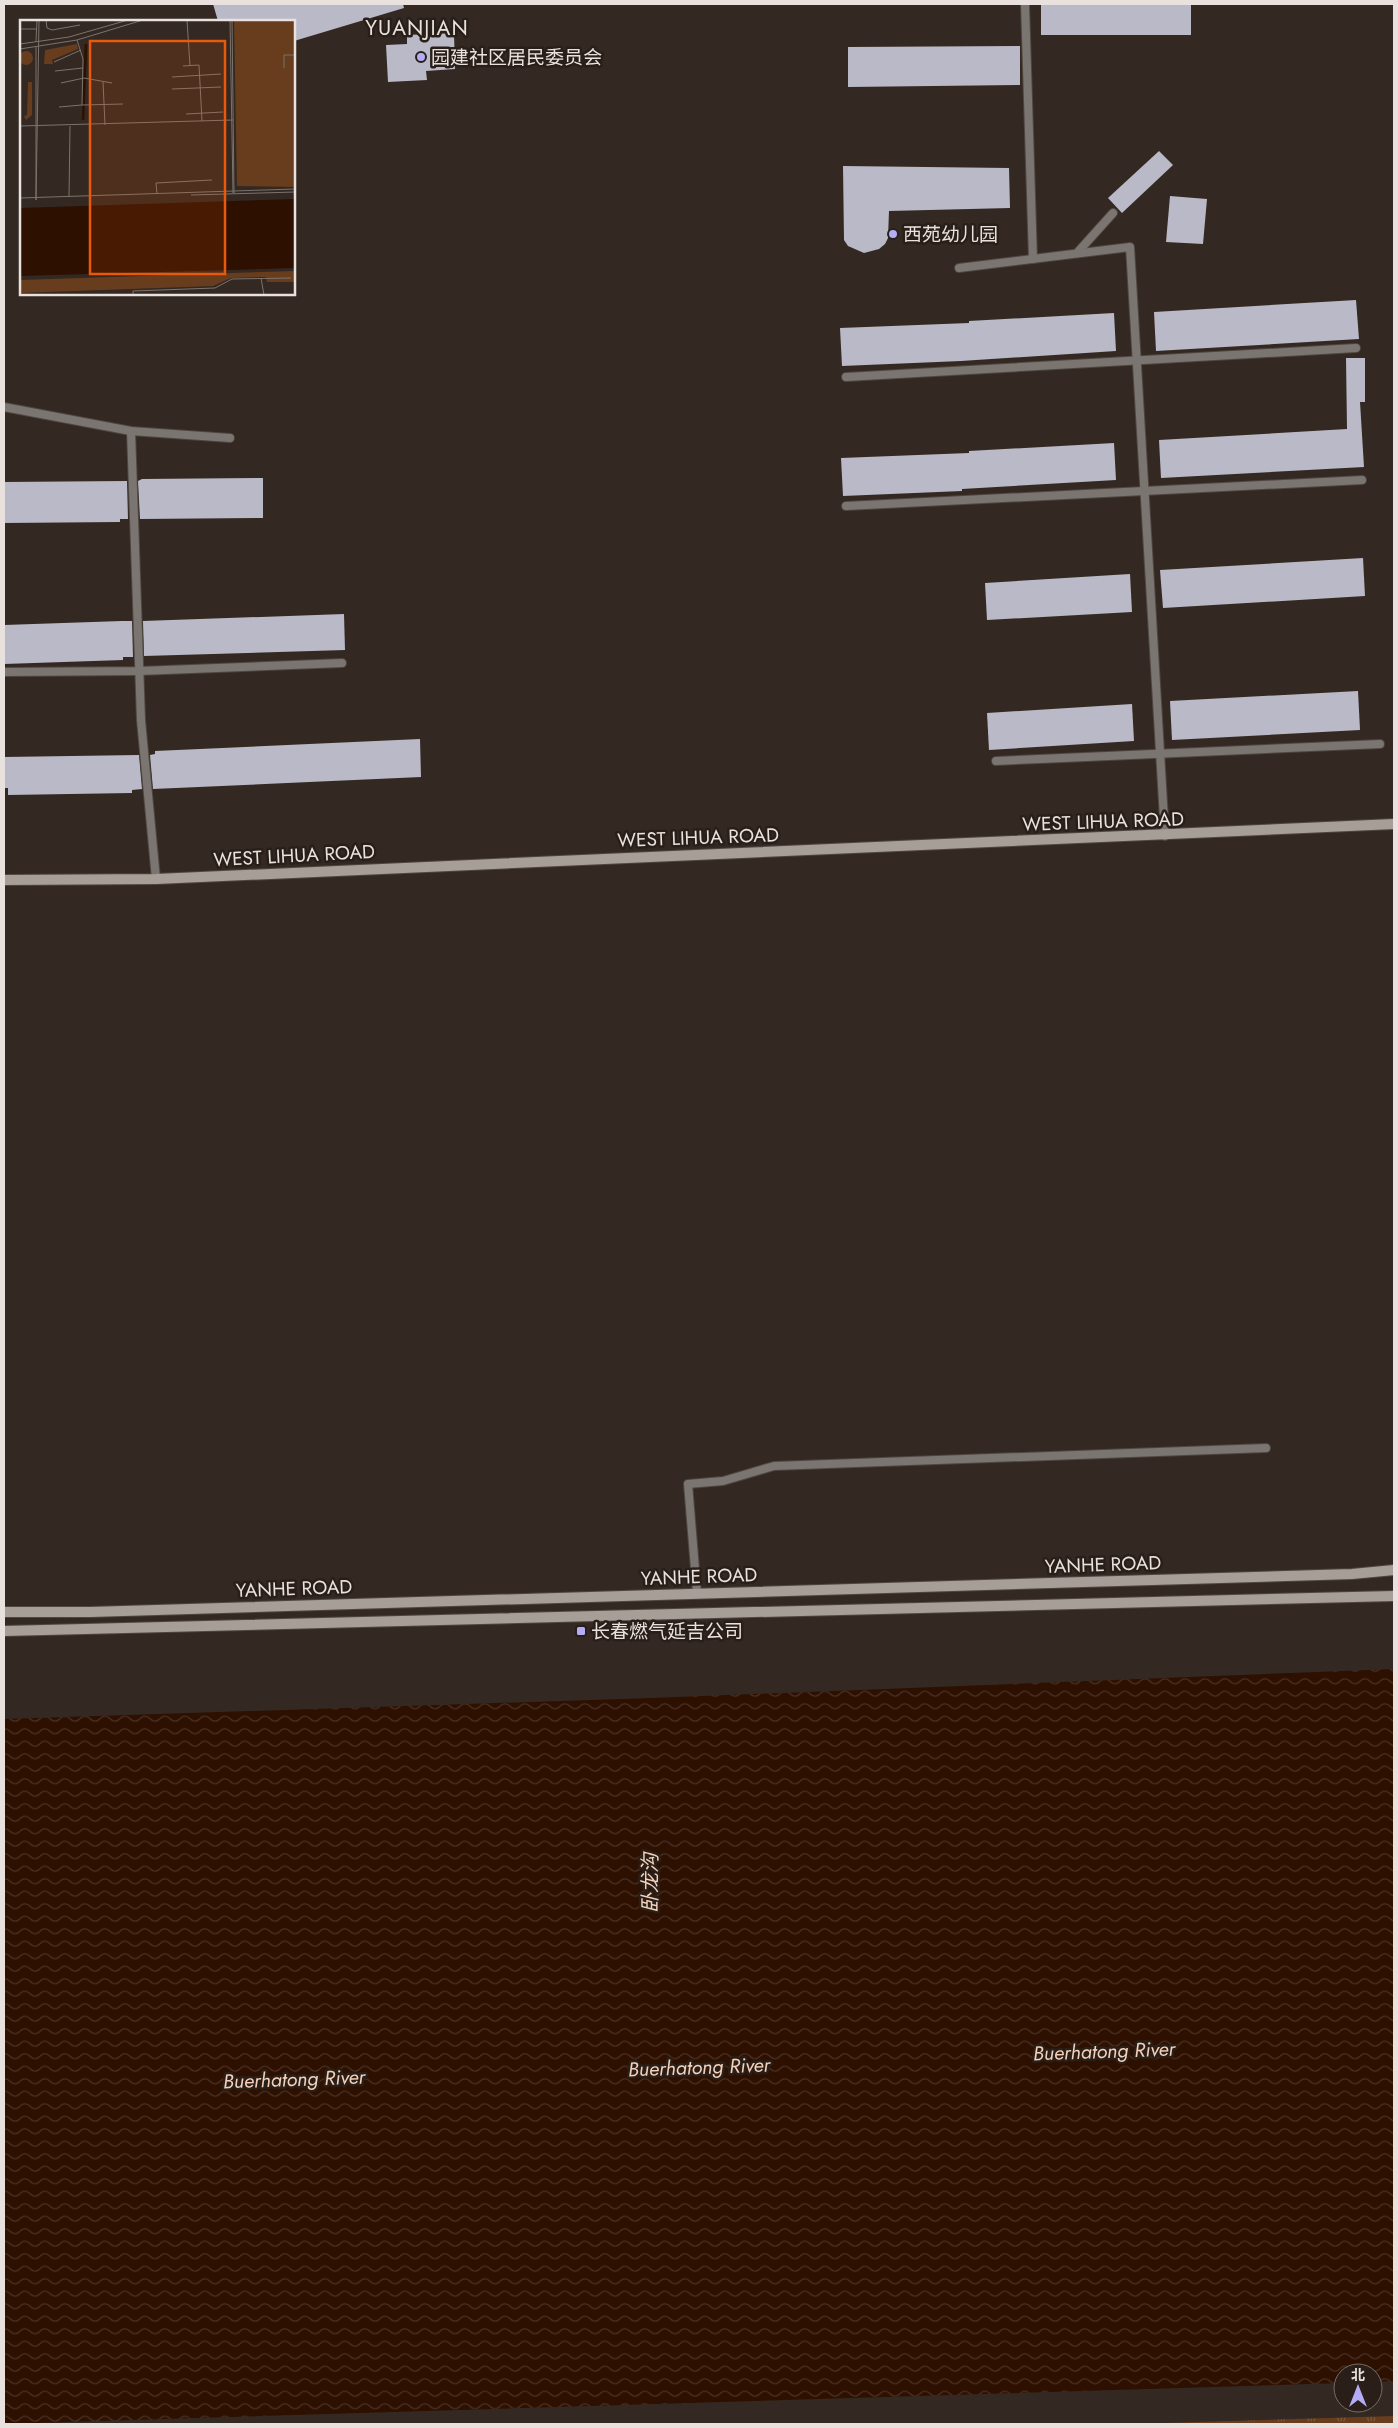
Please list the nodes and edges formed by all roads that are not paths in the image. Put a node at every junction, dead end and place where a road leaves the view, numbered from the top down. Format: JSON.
{"nodes":[{"id":1,"x":1026,"y":4,"type":"edge"},
{"id":2,"x":1113,"y":213,"type":"dead end"},
{"id":3,"x":1077,"y":253,"type":"junction"},
{"id":4,"x":1033,"y":259,"type":"junction"},
{"id":5,"x":959,"y":268,"type":"dead end"},
{"id":6,"x":1356,"y":348,"type":"dead end"},
{"id":7,"x":1136,"y":361,"type":"junction"},
{"id":8,"x":846,"y":377,"type":"dead end"},
{"id":9,"x":4,"y":407,"type":"edge"},
{"id":10,"x":131,"y":432,"type":"junction"},
{"id":11,"x":230,"y":438,"type":"dead end"},
{"id":12,"x":1362,"y":480,"type":"dead end"},
{"id":13,"x":1144,"y":491,"type":"junction"},
{"id":14,"x":846,"y":506,"type":"dead end"},
{"id":15,"x":342,"y":663,"type":"dead end"},
{"id":16,"x":139,"y":671,"type":"junction"},
{"id":17,"x":4,"y":672,"type":"edge"},
{"id":18,"x":1380,"y":744,"type":"dead end"},
{"id":19,"x":1160,"y":754,"type":"junction"},
{"id":20,"x":996,"y":762,"type":"dead end"},
{"id":21,"x":1394,"y":824,"type":"edge"},
{"id":22,"x":1165,"y":836,"type":"junction"},
{"id":23,"x":156,"y":879,"type":"junction"},
{"id":24,"x":4,"y":880,"type":"edge"},
{"id":25,"x":1266,"y":1448,"type":"dead end"},
{"id":26,"x":1394,"y":1570,"type":"edge"},
{"id":27,"x":697,"y":1593,"type":"junction"},
{"id":28,"x":1394,"y":1596,"type":"edge"},
{"id":29,"x":4,"y":1612,"type":"edge"},
{"id":30,"x":4,"y":1631,"type":"edge"}],
"edges":[{"from":1,"to":4,"type":"lane"},
{"from":2,"to":3,"type":"lane"},
{"from":3,"to":4,"type":"lane"},
{"from":3,"to":7,"type":"lane"},
{"from":4,"to":5,"type":"lane"},
{"from":6,"to":7,"type":"lane"},
{"from":7,"to":8,"type":"lane"},
{"from":7,"to":13,"type":"lane"},
{"from":9,"to":10,"type":"lane"},
{"from":10,"to":11,"type":"lane"},
{"from":10,"to":16,"type":"lane"},
{"from":12,"to":13,"type":"lane"},
{"from":13,"to":14,"type":"lane"},
{"from":13,"to":19,"type":"lane"},
{"from":15,"to":16,"type":"lane"},
{"from":16,"to":17,"type":"lane"},
{"from":16,"to":23,"type":"lane"},
{"from":18,"to":19,"type":"lane"},
{"from":19,"to":20,"type":"lane"},
{"from":19,"to":22,"type":"lane"},
{"from":21,"to":22,"type":"main road","name":"WEST LIHUA ROAD"},
{"from":22,"to":23,"type":"main road","name":"WEST LIHUA ROAD"},
{"from":23,"to":24,"type":"main road","name":"WEST LIHUA ROAD"},
{"from":25,"to":27,"type":"lane"},
{"from":26,"to":27,"type":"main road","name":"YANHE ROAD"},
{"from":27,"to":29,"type":"main road","name":"YANHE ROAD"},
{"from":28,"to":30,"type":"main road","name":"YANHE ROAD"}]}
